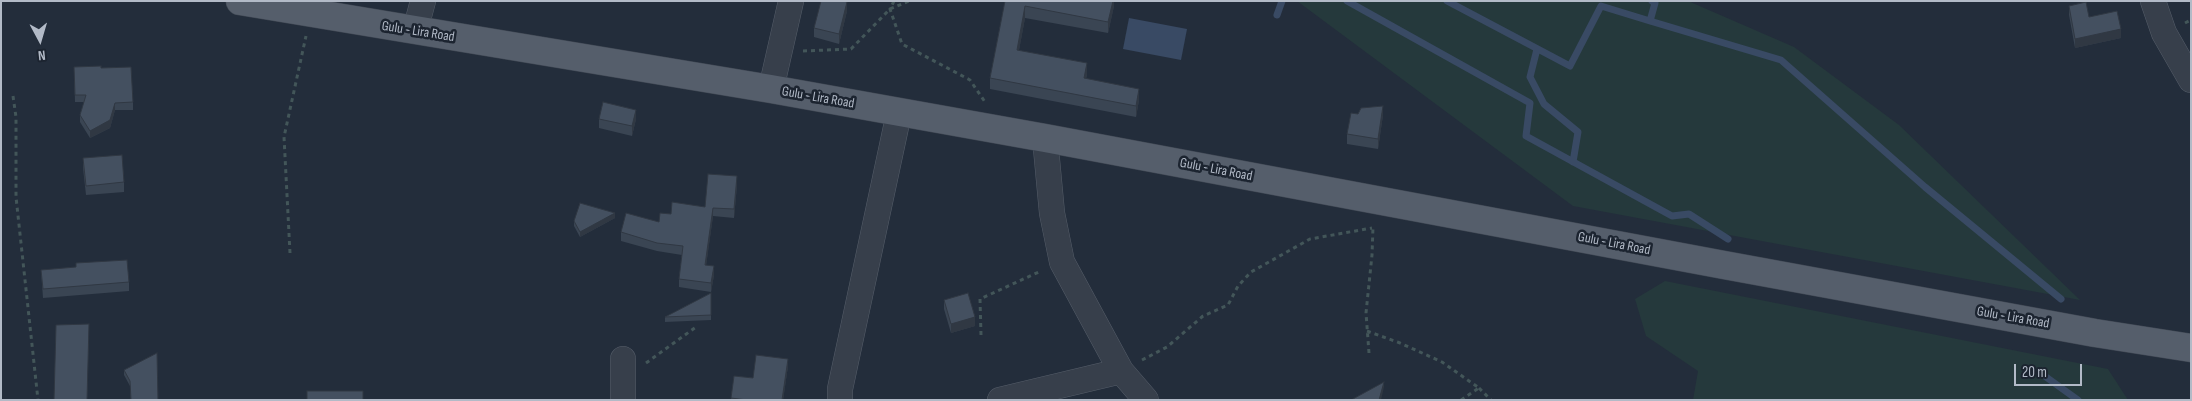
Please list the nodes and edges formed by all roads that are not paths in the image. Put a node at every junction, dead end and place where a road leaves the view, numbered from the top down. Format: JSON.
{"nodes":[{"id":1,"x":240,"y":1,"type":"edge"},
{"id":2,"x":423,"y":1,"type":"edge"},
{"id":3,"x":791,"y":1,"type":"edge"},
{"id":4,"x":2153,"y":1,"type":"edge"},
{"id":5,"x":415,"y":32,"type":"junction"},
{"id":6,"x":2191,"y":80,"type":"edge"},
{"id":7,"x":771,"y":90,"type":"junction"},
{"id":8,"x":899,"y":112,"type":"junction"},
{"id":9,"x":1045,"y":138,"type":"junction"},
{"id":10,"x":2191,"y":348,"type":"edge"},
{"id":11,"x":623,"y":359,"type":"dead end"},
{"id":12,"x":1121,"y":371,"type":"junction"},
{"id":13,"x":622,"y":394,"type":"edge"},
{"id":14,"x":840,"y":400,"type":"edge"},
{"id":15,"x":1000,"y":400,"type":"edge"},
{"id":16,"x":1146,"y":400,"type":"edge"}],
"edges":[{"from":1,"to":5,"type":"main road","name":"Gulu - Lira Road"},
{"from":2,"to":5,"type":"street"},
{"from":3,"to":7,"type":"street"},
{"from":4,"to":6,"type":"street"},
{"from":5,"to":7,"type":"main road","name":"Gulu - Lira Road"},
{"from":7,"to":8,"type":"main road","name":"Gulu - Lira Road"},
{"from":8,"to":9,"type":"main road","name":"Gulu - Lira Road"},
{"from":8,"to":14,"type":"street"},
{"from":9,"to":10,"type":"main road","name":"Gulu - Lira Road"},
{"from":9,"to":12,"type":"street"},
{"from":11,"to":13,"type":"street"},
{"from":12,"to":15,"type":"street"},
{"from":12,"to":16,"type":"street"}]}
